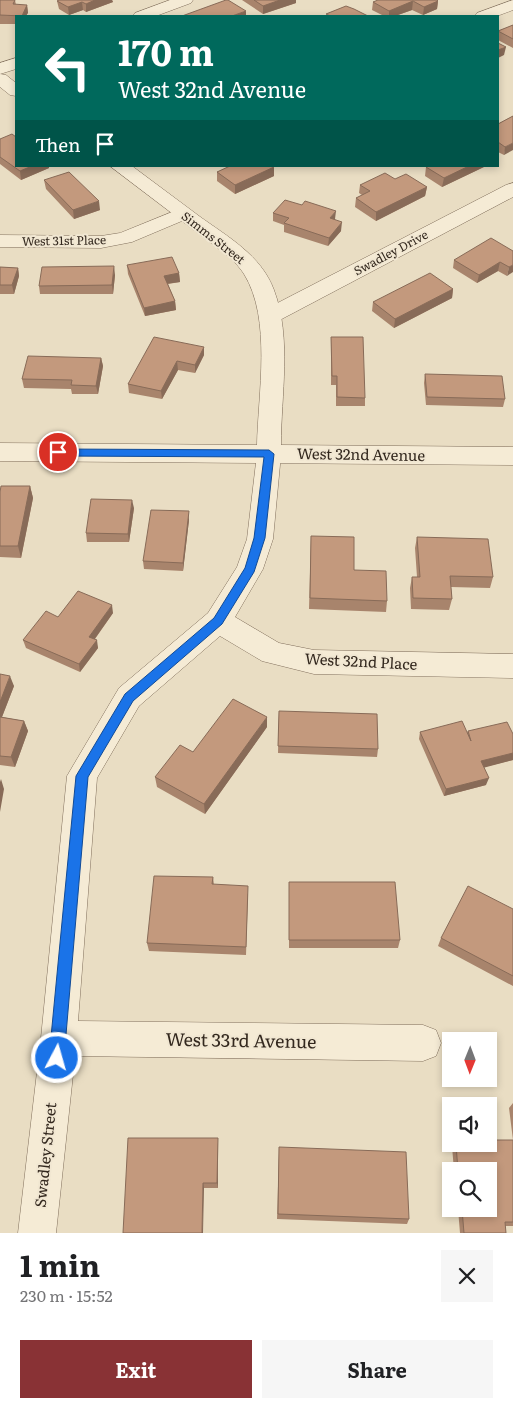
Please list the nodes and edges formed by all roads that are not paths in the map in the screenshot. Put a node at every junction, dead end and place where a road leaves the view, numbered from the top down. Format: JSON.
{"nodes":[{"id":1,"x":185,"y":0,"type":"edge"},
{"id":2,"x":513,"y":4,"type":"edge"},
{"id":3,"x":144,"y":15,"type":"edge"},
{"id":4,"x":486,"y":15,"type":"edge"},
{"id":5,"x":15,"y":63,"type":"edge"},
{"id":6,"x":0,"y":69,"type":"edge"},
{"id":7,"x":0,"y":79,"type":"edge"},
{"id":8,"x":15,"y":90,"type":"edge"},
{"id":9,"x":124,"y":167,"type":"edge"},
{"id":10,"x":513,"y":189,"type":"edge"},
{"id":11,"x":182,"y":214,"type":"junction"},
{"id":12,"x":0,"y":241,"type":"edge"},
{"id":13,"x":270,"y":316,"type":"junction"},
{"id":14,"x":0,"y":452,"type":"edge"},
{"id":15,"x":269,"y":454,"type":"junction"},
{"id":16,"x":513,"y":456,"type":"edge"},
{"id":17,"x":218,"y":621,"type":"junction"},
{"id":18,"x":513,"y":666,"type":"edge"},
{"id":19,"x":59,"y":1038,"type":"junction"},
{"id":20,"x":423,"y":1043,"type":"dead end"},
{"id":21,"x":37,"y":1233,"type":"edge"}],
"edges":[{"from":1,"to":3,"type":"street"},
{"from":2,"to":4,"type":"street"},
{"from":5,"to":6,"type":"street"},
{"from":7,"to":8,"type":"street"},
{"from":9,"to":11,"type":"street","name":"Simms Street"},
{"from":10,"to":13,"type":"street","name":"Swadley Drive"},
{"from":11,"to":12,"type":"street","name":"West 31st Place"},
{"from":11,"to":13,"type":"street","name":"Simms Street"},
{"from":13,"to":15,"type":"street","name":"Simms Street"},
{"from":14,"to":15,"type":"street","name":"West 32nd Avenue"},
{"from":15,"to":16,"type":"street","name":"West 32nd Avenue"},
{"from":15,"to":17,"type":"street","name":"Swadley Street"},
{"from":17,"to":18,"type":"street","name":"West 32nd Place"},
{"from":17,"to":19,"type":"street","name":"Swadley Street"},
{"from":19,"to":20,"type":"street","name":"West 33rd Avenue"},
{"from":19,"to":21,"type":"street","name":"Swadley Street"}]}
